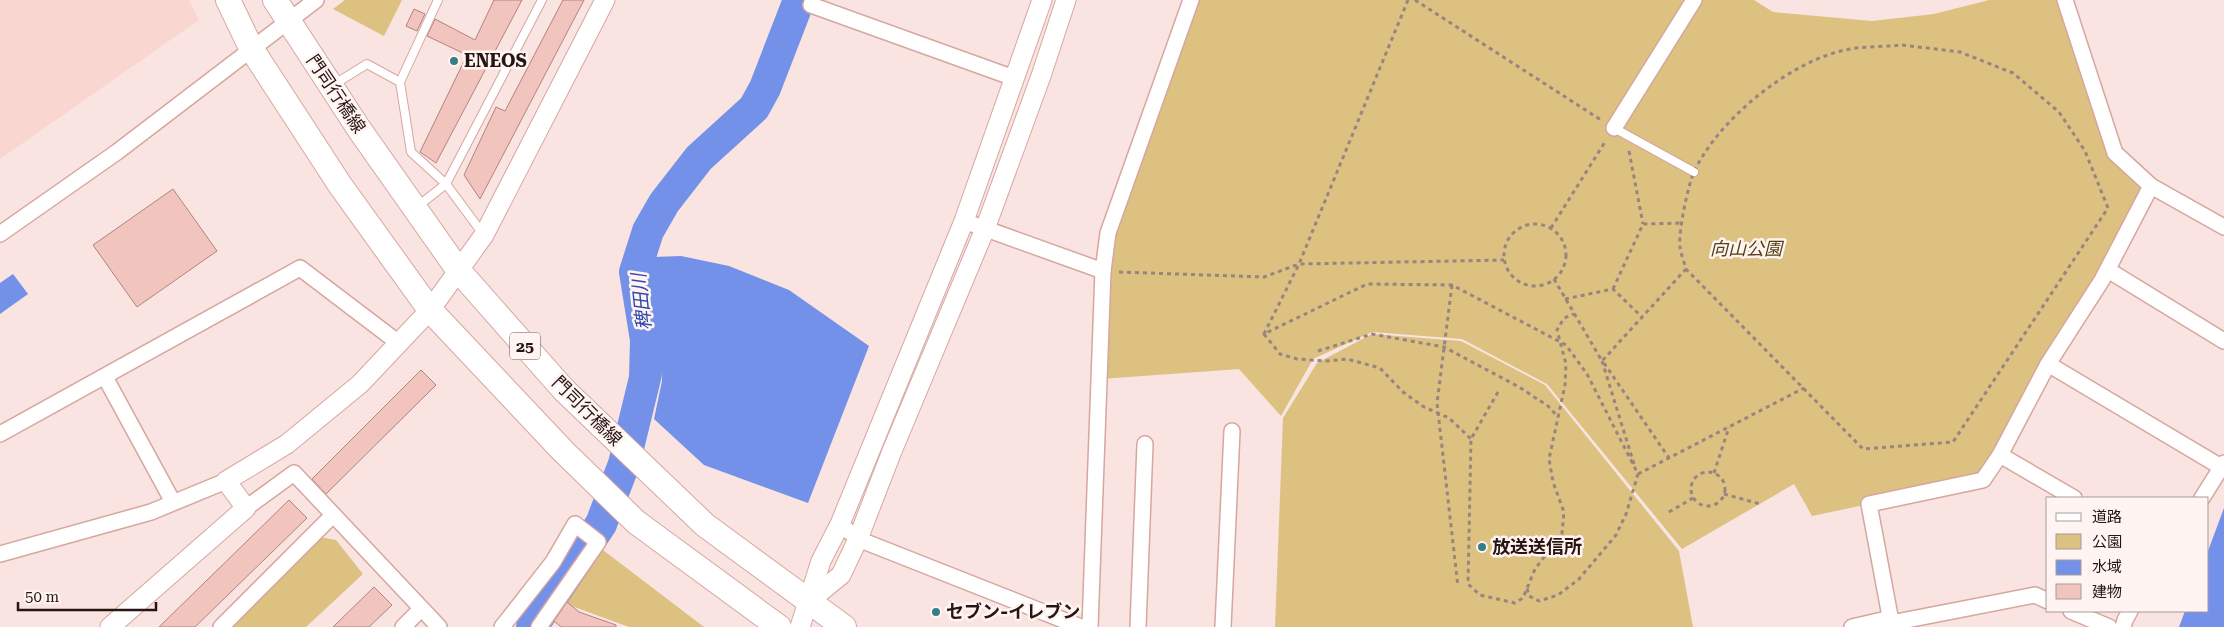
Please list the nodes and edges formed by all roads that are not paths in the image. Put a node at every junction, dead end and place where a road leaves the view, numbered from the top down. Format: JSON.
{"nodes":[{"id":1,"x":228,"y":0,"type":"edge"},
{"id":2,"x":275,"y":0,"type":"edge"},
{"id":3,"x":316,"y":0,"type":"edge"},
{"id":4,"x":438,"y":0,"type":"edge"},
{"id":5,"x":542,"y":0,"type":"edge"},
{"id":6,"x":605,"y":0,"type":"edge"},
{"id":7,"x":813,"y":0,"type":"edge"},
{"id":8,"x":1042,"y":0,"type":"edge"},
{"id":9,"x":1066,"y":0,"type":"edge"},
{"id":10,"x":1191,"y":0,"type":"edge"},
{"id":11,"x":1694,"y":0,"type":"edge"},
{"id":12,"x":2065,"y":0,"type":"edge"},
{"id":13,"x":287,"y":21,"type":"junction"},
{"id":14,"x":252,"y":48,"type":"junction"},
{"id":15,"x":1014,"y":78,"type":"junction"},
{"id":16,"x":400,"y":82,"type":"junction"},
{"id":17,"x":330,"y":87,"type":"junction"},
{"id":18,"x":1619,"y":131,"type":"joint"},
{"id":19,"x":1694,"y":172,"type":"road end"},
{"id":20,"x":446,"y":184,"type":"junction"},
{"id":21,"x":2151,"y":186,"type":"junction"},
{"id":22,"x":415,"y":209,"type":"junction"},
{"id":23,"x":964,"y":222,"type":"junction"},
{"id":24,"x":2224,"y":227,"type":"edge"},
{"id":25,"x":985,"y":229,"type":"junction"},
{"id":26,"x":0,"y":234,"type":"edge"},
{"id":27,"x":484,"y":235,"type":"junction"},
{"id":28,"x":459,"y":270,"type":"junction"},
{"id":29,"x":2108,"y":270,"type":"junction"},
{"id":30,"x":1104,"y":271,"type":"junction"},
{"id":31,"x":430,"y":310,"type":"junction"},
{"id":32,"x":2224,"y":341,"type":"edge"},
{"id":33,"x":400,"y":344,"type":"junction"},
{"id":34,"x":2048,"y":364,"type":"junction"},
{"id":35,"x":105,"y":377,"type":"junction"},
{"id":36,"x":1232,"y":431,"type":"dead end"},
{"id":37,"x":0,"y":434,"type":"edge"},
{"id":38,"x":1145,"y":444,"type":"dead end"},
{"id":39,"x":2000,"y":455,"type":"junction"},
{"id":40,"x":2223,"y":465,"type":"edge"},
{"id":41,"x":226,"y":481,"type":"junction"},
{"id":42,"x":2072,"y":497,"type":"edge"},
{"id":43,"x":2203,"y":497,"type":"edge"},
{"id":44,"x":173,"y":502,"type":"junction"},
{"id":45,"x":246,"y":508,"type":"junction"},
{"id":46,"x":334,"y":515,"type":"junction"},
{"id":47,"x":840,"y":524,"type":"junction"},
{"id":48,"x":858,"y":539,"type":"junction"},
{"id":49,"x":0,"y":554,"type":"edge"},
{"id":50,"x":809,"y":600,"type":"junction"},
{"id":51,"x":2046,"y":600,"type":"edge"},
{"id":52,"x":421,"y":609,"type":"junction"},
{"id":53,"x":2073,"y":612,"type":"edge"},
{"id":54,"x":2129,"y":612,"type":"edge"},
{"id":55,"x":1891,"y":623,"type":"edge"},
{"id":56,"x":110,"y":627,"type":"edge"},
{"id":57,"x":221,"y":627,"type":"edge"},
{"id":58,"x":403,"y":627,"type":"edge"},
{"id":59,"x":439,"y":627,"type":"edge"},
{"id":60,"x":502,"y":627,"type":"edge"},
{"id":61,"x":539,"y":627,"type":"edge"},
{"id":62,"x":779,"y":627,"type":"edge"},
{"id":63,"x":800,"y":627,"type":"edge"},
{"id":64,"x":844,"y":627,"type":"edge"},
{"id":65,"x":1082,"y":627,"type":"edge"},
{"id":66,"x":1090,"y":627,"type":"edge"},
{"id":67,"x":1138,"y":627,"type":"edge"},
{"id":68,"x":1223,"y":627,"type":"edge"},
{"id":69,"x":1852,"y":627,"type":"edge"},
{"id":70,"x":2109,"y":627,"type":"edge"},
{"id":71,"x":2124,"y":627,"type":"edge"}],
"edges":[{"from":1,"to":14,"type":"main road","number":"25"},
{"from":2,"to":13,"type":"main road","name":"門司行橋線","number":"25"},
{"from":3,"to":13,"type":"street"},
{"from":4,"to":16,"type":"lane"},
{"from":5,"to":20,"type":"lane"},
{"from":6,"to":27,"type":"street"},
{"from":7,"to":15,"type":"street"},
{"from":8,"to":15,"type":"street"},
{"from":9,"to":25,"type":"street"},
{"from":10,"to":30,"type":"street"},
{"from":11,"to":18,"type":"street"},
{"from":12,"to":21,"type":"street"},
{"from":13,"to":14,"type":"street"},
{"from":13,"to":17,"type":"main road","name":"門司行橋線","number":"25"},
{"from":14,"to":26,"type":"street"},
{"from":14,"to":31,"type":"main road","number":"25"},
{"from":15,"to":23,"type":"street"},
{"from":16,"to":17,"type":"lane"},
{"from":16,"to":20,"type":"lane"},
{"from":17,"to":22,"type":"main road","name":"門司行橋線","number":"25"},
{"from":18,"to":19,"type":"lane"},
{"from":20,"to":22,"type":"lane"},
{"from":20,"to":27,"type":"lane"},
{"from":21,"to":24,"type":"street"},
{"from":21,"to":29,"type":"street"},
{"from":22,"to":28,"type":"main road","name":"門司行橋線","number":"25"},
{"from":23,"to":25,"type":"street"},
{"from":23,"to":47,"type":"street"},
{"from":25,"to":30,"type":"street"},
{"from":25,"to":48,"type":"street"},
{"from":27,"to":28,"type":"street"},
{"from":28,"to":31,"type":"street"},
{"from":28,"to":50,"type":"main road","name":"門司行橋線","number":"25"},
{"from":29,"to":32,"type":"street"},
{"from":29,"to":34,"type":"street"},
{"from":30,"to":66,"type":"street"},
{"from":31,"to":33,"type":"street"},
{"from":31,"to":62,"type":"main road","number":"25"},
{"from":33,"to":35,"type":"street"},
{"from":33,"to":41,"type":"street"},
{"from":34,"to":39,"type":"street"},
{"from":34,"to":40,"type":"street"},
{"from":35,"to":37,"type":"street"},
{"from":35,"to":44,"type":"street"},
{"from":36,"to":68,"type":"street"},
{"from":38,"to":67,"type":"street"},
{"from":39,"to":42,"type":"street"},
{"from":39,"to":55,"type":"street"},
{"from":40,"to":43,"type":"street"},
{"from":41,"to":44,"type":"street"},
{"from":41,"to":45,"type":"street"},
{"from":44,"to":49,"type":"street"},
{"from":45,"to":46,"type":"street"},
{"from":45,"to":56,"type":"street"},
{"from":46,"to":52,"type":"street"},
{"from":46,"to":57,"type":"street"},
{"from":47,"to":48,"type":"street"},
{"from":47,"to":50,"type":"street"},
{"from":48,"to":50,"type":"street"},
{"from":48,"to":65,"type":"street"},
{"from":50,"to":63,"type":"street"},
{"from":50,"to":64,"type":"main road","name":"門司行橋線","number":"25"},
{"from":51,"to":55,"type":"street"},
{"from":52,"to":58,"type":"street"},
{"from":52,"to":59,"type":"street"},
{"from":53,"to":70,"type":"street"},
{"from":54,"to":71,"type":"street"},
{"from":55,"to":69,"type":"street"},
{"from":60,"to":61,"type":"street"}]}
